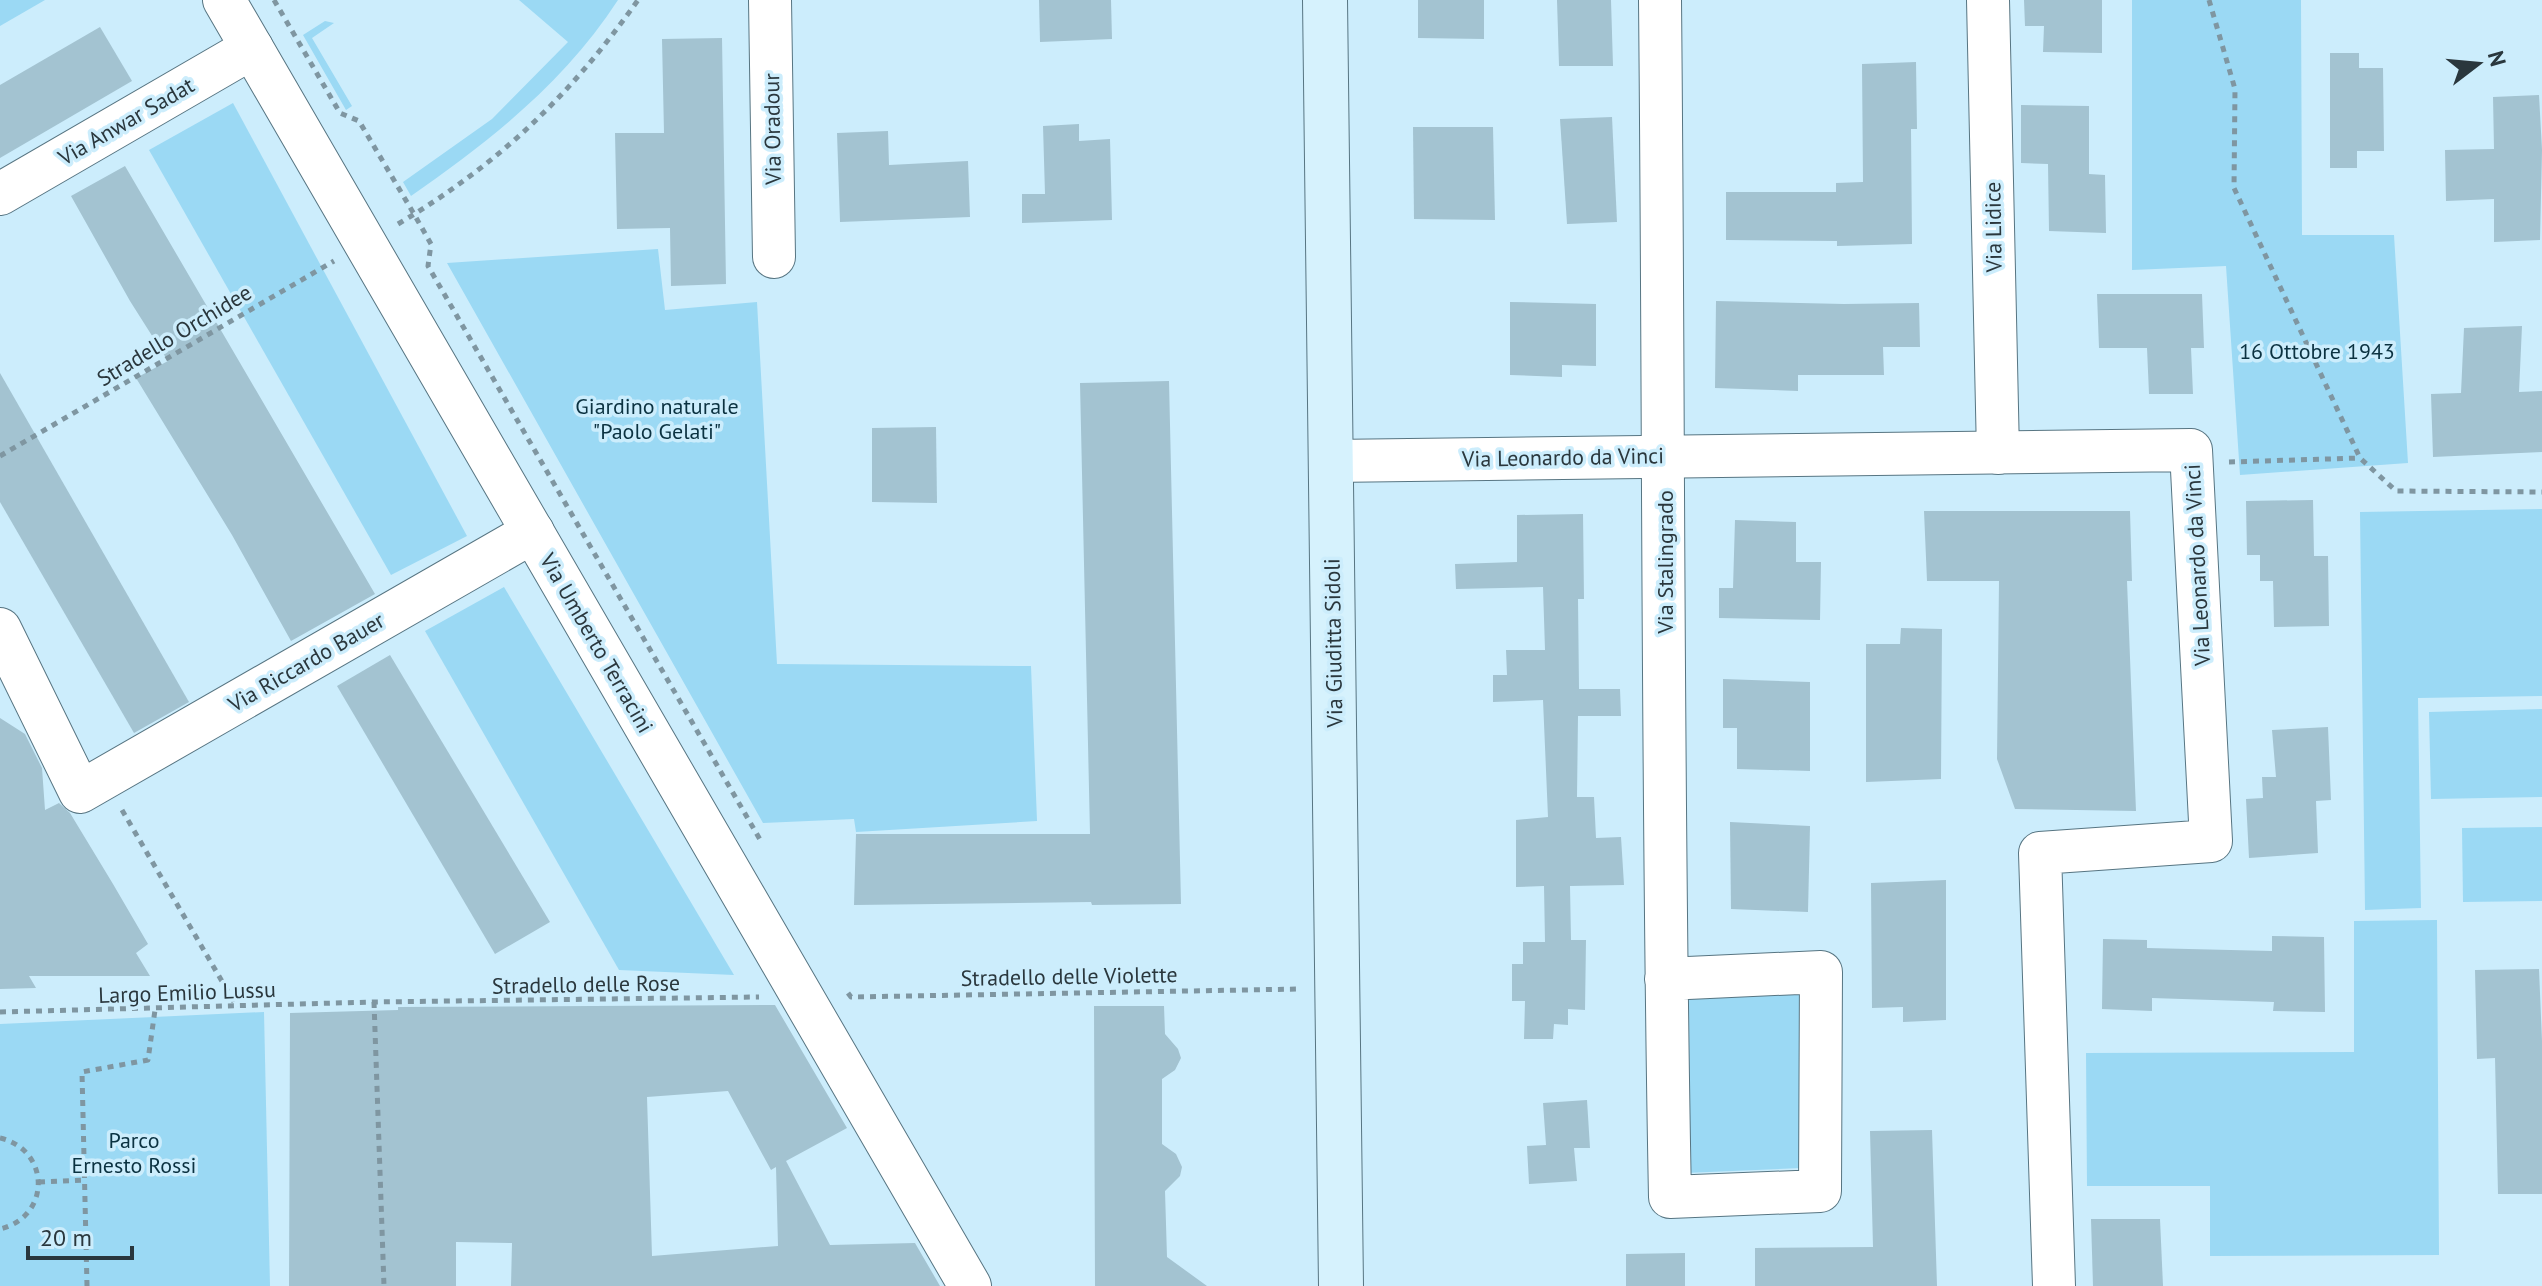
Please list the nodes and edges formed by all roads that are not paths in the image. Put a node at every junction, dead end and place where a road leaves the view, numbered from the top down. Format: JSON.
{"nodes":[{"id":1,"x":224,"y":0,"type":"edge"},
{"id":2,"x":770,"y":0,"type":"edge"},
{"id":3,"x":1325,"y":0,"type":"edge"},
{"id":4,"x":1660,"y":0,"type":"edge"},
{"id":5,"x":1988,"y":0,"type":"edge"},
{"id":6,"x":252,"y":48,"type":"junction"},
{"id":7,"x":0,"y":194,"type":"edge"},
{"id":8,"x":774,"y":257,"type":"dead end"},
{"id":9,"x":1998,"y":453,"type":"junction"},
{"id":10,"x":1665,"y":456,"type":"junction"},
{"id":11,"x":1331,"y":461,"type":"junction"},
{"id":12,"x":533,"y":532,"type":"junction"},
{"id":13,"x":0,"y":629,"type":"edge"},
{"id":14,"x":1666,"y":979,"type":"junction"},
{"id":15,"x":970,"y":1286,"type":"edge"},
{"id":16,"x":1341,"y":1286,"type":"edge"},
{"id":17,"x":2054,"y":1286,"type":"edge"}],
"edges":[{"from":1,"to":6,"type":"street","name":"Via Umberto Terracini"},
{"from":2,"to":8,"type":"street","name":"Via Oradour"},
{"from":3,"to":11,"type":"street","name":"Via Giuditta Sidoli"},
{"from":4,"to":10,"type":"street","name":"Via Stalingrado"},
{"from":5,"to":9,"type":"street","name":"Via Lidice"},
{"from":6,"to":7,"type":"street","name":"Via Anwar Sadat"},
{"from":6,"to":12,"type":"street","name":"Via Umberto Terracini"},
{"from":9,"to":10,"type":"street","name":"Via Leonardo da Vinci"},
{"from":9,"to":17,"type":"street","name":"Via Leonardo da Vinci"},
{"from":10,"to":11,"type":"street","name":"Via Leonardo da Vinci"},
{"from":10,"to":14,"type":"street","name":"Via Stalingrado"},
{"from":11,"to":16,"type":"street","name":"Via Giuditta Sidoli"},
{"from":12,"to":13,"type":"street","name":"Via Riccardo Bauer"},
{"from":12,"to":15,"type":"street","name":"Via Umberto Terracini"},
{"from":14,"to":14,"type":"street","name":"Via Stalingrado"}]}
